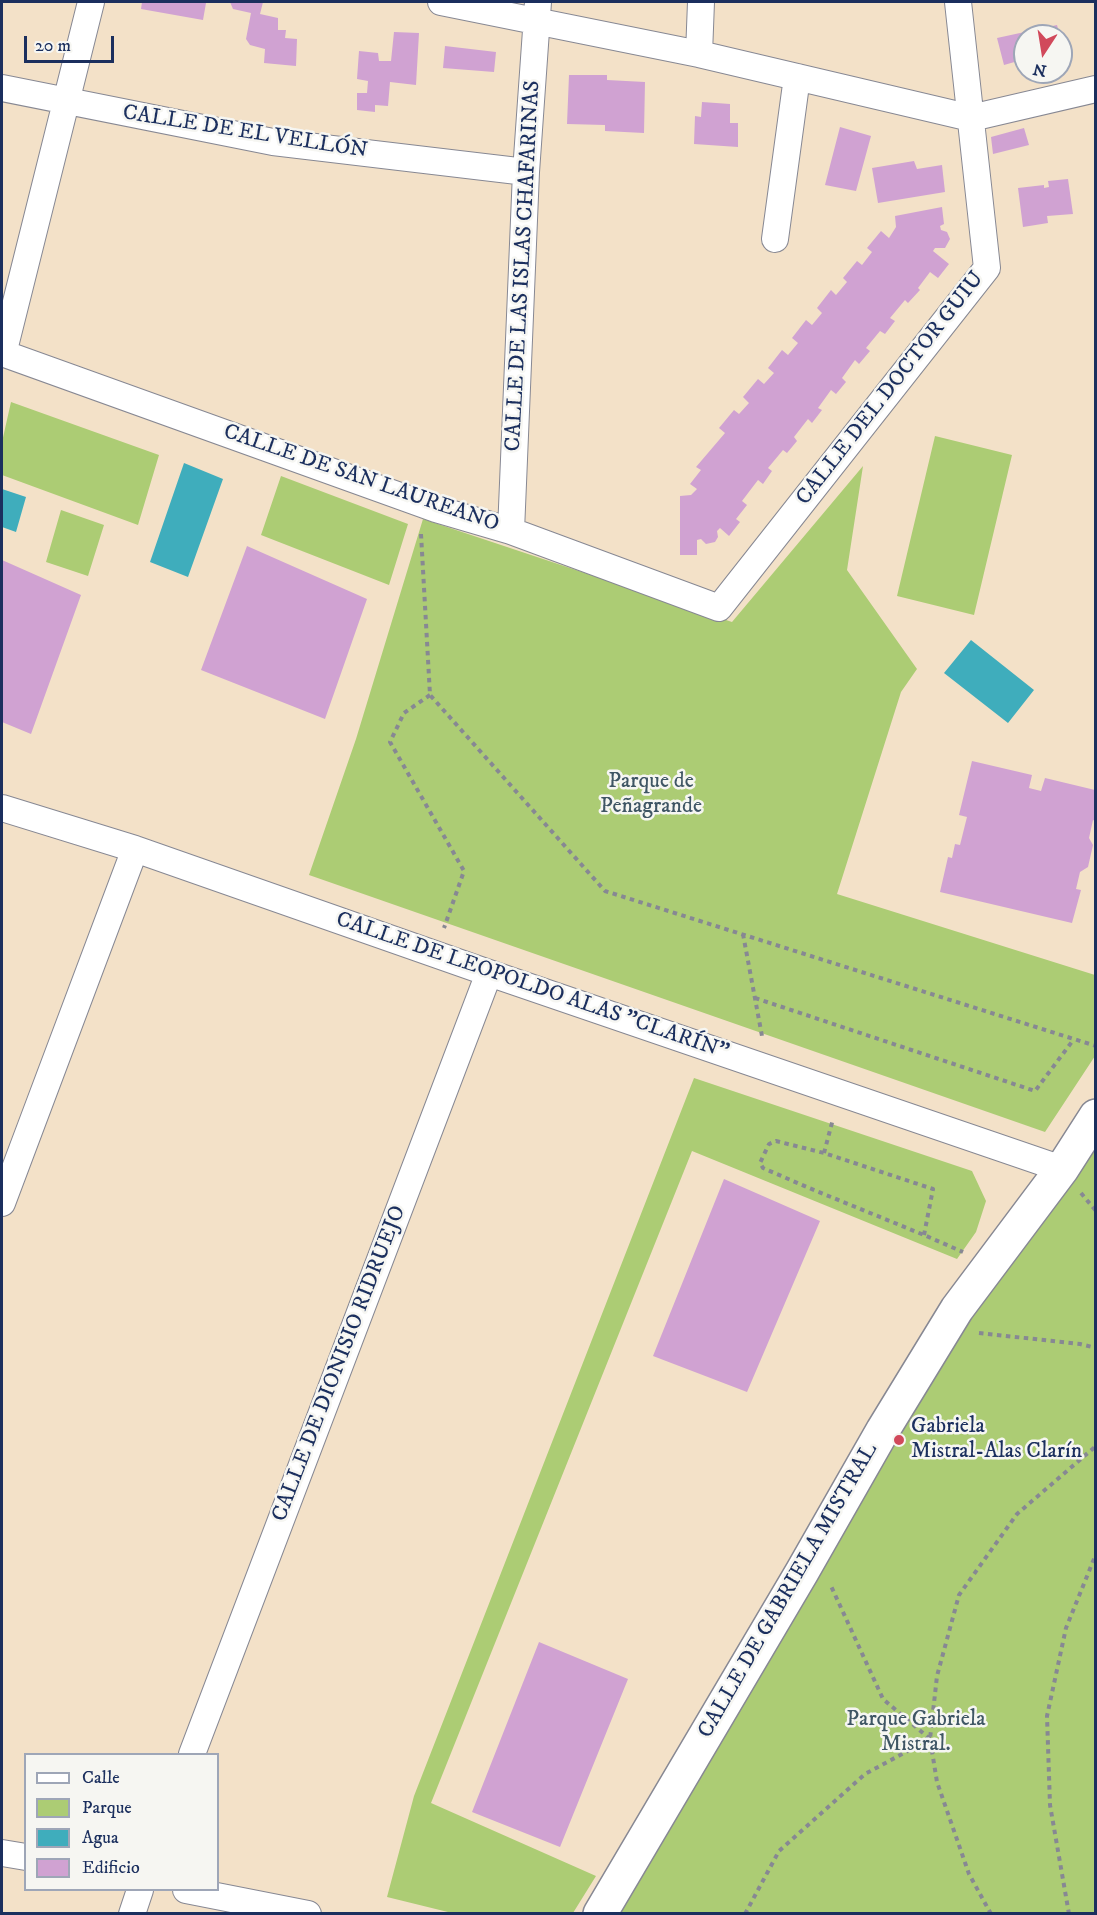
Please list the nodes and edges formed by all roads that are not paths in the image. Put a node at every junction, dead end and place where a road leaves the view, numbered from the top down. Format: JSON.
{"nodes":[{"id":1,"x":91,"y":2,"type":"edge"},
{"id":2,"x":441,"y":2,"type":"edge"},
{"id":3,"x":700,"y":2,"type":"edge"},
{"id":4,"x":958,"y":2,"type":"edge"},
{"id":5,"x":538,"y":11,"type":"edge"},
{"id":6,"x":699,"y":54,"type":"junction"},
{"id":7,"x":797,"y":77,"type":"junction"},
{"id":8,"x":2,"y":88,"type":"edge"},
{"id":9,"x":1095,"y":89,"type":"edge"},
{"id":10,"x":66,"y":102,"type":"junction"},
{"id":11,"x":971,"y":118,"type":"junction"},
{"id":12,"x":526,"y":172,"type":"junction"},
{"id":13,"x":775,"y":239,"type":"dead end"},
{"id":14,"x":2,"y":353,"type":"edge"},
{"id":15,"x":510,"y":531,"type":"junction"},
{"id":16,"x":719,"y":608,"type":"joint"},
{"id":17,"x":2,"y":808,"type":"edge"},
{"id":18,"x":135,"y":849,"type":"junction"},
{"id":19,"x":489,"y":973,"type":"junction"},
{"id":20,"x":1095,"y":1116,"type":"edge"},
{"id":21,"x":1095,"y":1137,"type":"edge"},
{"id":22,"x":1066,"y":1163,"type":"junction"},
{"id":23,"x":2,"y":1203,"type":"edge"},
{"id":24,"x":193,"y":1753,"type":"edge"},
{"id":25,"x":2,"y":1853,"type":"edge"},
{"id":26,"x":24,"y":1857,"type":"edge"},
{"id":27,"x":140,"y":1891,"type":"edge"},
{"id":28,"x":191,"y":1891,"type":"edge"},
{"id":29,"x":132,"y":1914,"type":"edge"},
{"id":30,"x":308,"y":1914,"type":"edge"},
{"id":31,"x":600,"y":1914,"type":"edge"}],
"edges":[{"from":1,"to":10,"type":"street"},
{"from":2,"to":5,"type":"street"},
{"from":3,"to":6,"type":"street"},
{"from":4,"to":11,"type":"street","name":"CALLE DEL DOCTOR GUIU"},
{"from":5,"to":6,"type":"street"},
{"from":5,"to":12,"type":"street","name":"CALLE DE LAS ISLAS CHAFARINAS"},
{"from":6,"to":7,"type":"street"},
{"from":7,"to":11,"type":"street"},
{"from":7,"to":13,"type":"street"},
{"from":8,"to":10,"type":"street","name":"CALLE DE EL VELLÓN"},
{"from":9,"to":11,"type":"street"},
{"from":10,"to":12,"type":"street","name":"CALLE DE EL VELLÓN"},
{"from":10,"to":14,"type":"street"},
{"from":11,"to":16,"type":"street","name":"CALLE DEL DOCTOR GUIU"},
{"from":12,"to":15,"type":"street","name":"CALLE DE LAS ISLAS CHAFARINAS"},
{"from":14,"to":15,"type":"street","name":"CALLE DE SAN LAUREANO"},
{"from":15,"to":16,"type":"street","name":"CALLE DE SAN LAUREANO"},
{"from":17,"to":18,"type":"street","name":"CALLE DE LEOPOLDO ALAS \"CLARÍN\""},
{"from":18,"to":19,"type":"street","name":"CALLE DE LEOPOLDO ALAS \"CLARÍN\""},
{"from":18,"to":23,"type":"street"},
{"from":19,"to":22,"type":"street","name":"CALLE DE LEOPOLDO ALAS \"CLARÍN\""},
{"from":19,"to":24,"type":"street","name":"CALLE DE DIONISIO RIDRUEJO"},
{"from":20,"to":22,"type":"street","name":"CALLE DE GABRIELA MISTRAL"},
{"from":21,"to":22,"type":"street","name":"CALLE DE GABRIELA MISTRAL"},
{"from":22,"to":31,"type":"street","name":"CALLE DE GABRIELA MISTRAL"},
{"from":25,"to":26,"type":"street"},
{"from":27,"to":29,"type":"street"},
{"from":28,"to":30,"type":"street"}]}
